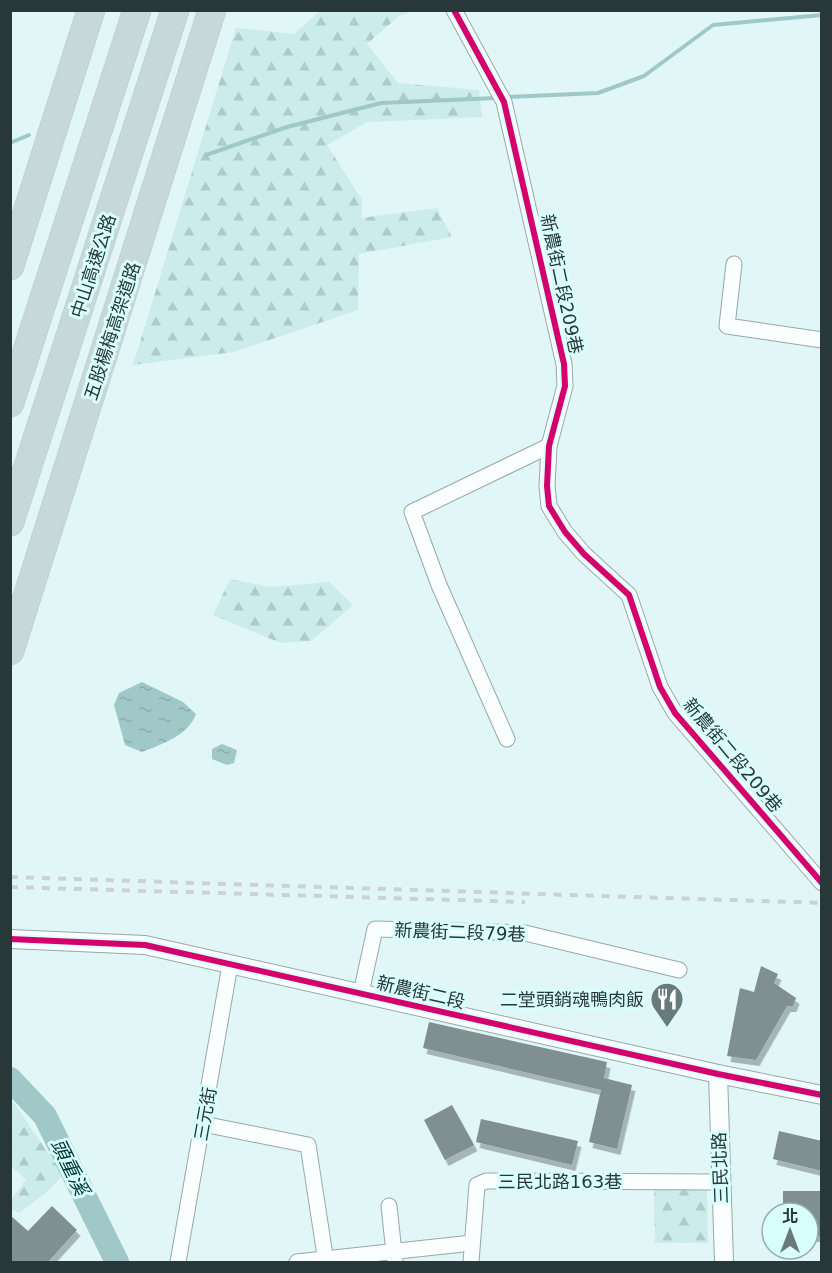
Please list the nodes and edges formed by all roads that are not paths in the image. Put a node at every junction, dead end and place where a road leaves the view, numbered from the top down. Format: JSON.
{"nodes":[{"id":1,"x":91,"y":10,"type":"edge"},
{"id":2,"x":137,"y":10,"type":"edge"},
{"id":3,"x":175,"y":10,"type":"edge"},
{"id":4,"x":212,"y":10,"type":"edge"},
{"id":5,"x":454,"y":10,"type":"edge"},
{"id":6,"x":734,"y":264,"type":"dead end"},
{"id":7,"x":10,"y":266,"type":"edge"},
{"id":8,"x":822,"y":340,"type":"edge"},
{"id":9,"x":10,"y":403,"type":"edge"},
{"id":10,"x":549,"y":446,"type":"junction"},
{"id":11,"x":10,"y":522,"type":"edge"},
{"id":12,"x":10,"y":651,"type":"edge"},
{"id":13,"x":507,"y":739,"type":"dead end"},
{"id":14,"x":822,"y":883,"type":"edge"},
{"id":15,"x":10,"y":939,"type":"edge"},
{"id":16,"x":230,"y":965,"type":"junction"},
{"id":17,"x":679,"y":970,"type":"dead end"},
{"id":18,"x":361,"y":993,"type":"junction"},
{"id":19,"x":718,"y":1074,"type":"junction"},
{"id":20,"x":822,"y":1095,"type":"edge"},
{"id":21,"x":203,"y":1125,"type":"junction"},
{"id":22,"x":720,"y":1182,"type":"junction"},
{"id":23,"x":389,"y":1206,"type":"dead end"},
{"id":24,"x":472,"y":1243,"type":"junction"},
{"id":25,"x":394,"y":1256,"type":"edge"},
{"id":26,"x":326,"y":1260,"type":"edge"},
{"id":27,"x":178,"y":1263,"type":"edge"},
{"id":28,"x":297,"y":1263,"type":"edge"},
{"id":29,"x":471,"y":1263,"type":"edge"},
{"id":30,"x":724,"y":1263,"type":"edge"}],
"edges":[{"from":1,"to":7,"type":"highway"},
{"from":2,"to":9,"type":"highway","name":"中山高速公路"},
{"from":3,"to":11,"type":"highway","name":"中山高速公路"},
{"from":4,"to":12,"type":"highway","name":"五股楊梅高架道路"},
{"from":5,"to":10,"type":"street","name":"新農街二段209巷"},
{"from":6,"to":8,"type":"street"},
{"from":10,"to":13,"type":"street"},
{"from":10,"to":14,"type":"street","name":"新農街二段209巷"},
{"from":15,"to":16,"type":"street","name":"新農街二段"},
{"from":16,"to":18,"type":"street","name":"新農街二段"},
{"from":16,"to":21,"type":"street","name":"三元街"},
{"from":17,"to":18,"type":"street","name":"新農街二段79巷"},
{"from":18,"to":19,"type":"street","name":"新農街二段"},
{"from":19,"to":20,"type":"street","name":"新農街二段"},
{"from":19,"to":22,"type":"street","name":"三民北路"},
{"from":21,"to":26,"type":"street"},
{"from":21,"to":27,"type":"street","name":"三元街"},
{"from":22,"to":24,"type":"street","name":"三民北路163巷"},
{"from":22,"to":30,"type":"street","name":"三民北路"},
{"from":23,"to":25,"type":"street"},
{"from":24,"to":25,"type":"street"},
{"from":24,"to":29,"type":"street","name":"三民北路163巷"},
{"from":25,"to":26,"type":"street"},
{"from":26,"to":28,"type":"street"}]}
